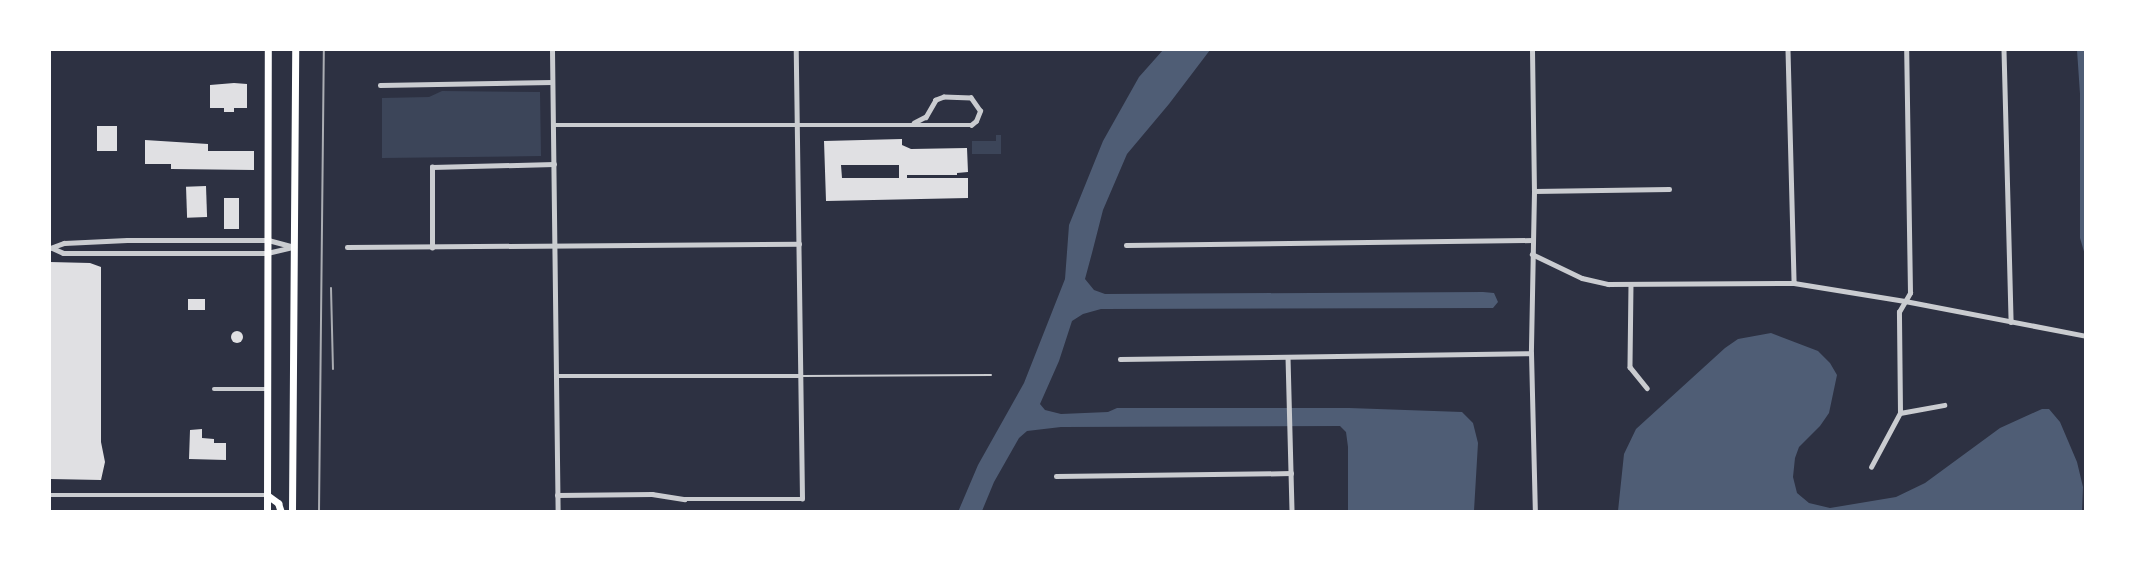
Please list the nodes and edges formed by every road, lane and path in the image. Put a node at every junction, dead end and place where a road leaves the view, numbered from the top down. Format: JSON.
{"nodes":[{"id":1,"x":268,"y":50,"type":"edge"},
{"id":2,"x":295,"y":50,"type":"edge"},
{"id":3,"x":552,"y":50,"type":"edge"},
{"id":4,"x":796,"y":50,"type":"edge"},
{"id":5,"x":1532,"y":50,"type":"edge"},
{"id":6,"x":1788,"y":50,"type":"edge"},
{"id":7,"x":1906,"y":50,"type":"edge"},
{"id":8,"x":2004,"y":50,"type":"edge"},
{"id":9,"x":552,"y":82,"type":"junction"},
{"id":10,"x":380,"y":85,"type":"dead end"},
{"id":11,"x":914,"y":123,"type":"junction"},
{"id":12,"x":797,"y":124,"type":"junction"},
{"id":13,"x":553,"y":125,"type":"junction"},
{"id":14,"x":554,"y":164,"type":"junction"},
{"id":15,"x":1669,"y":189,"type":"dead end"},
{"id":16,"x":1534,"y":191,"type":"junction"},
{"id":17,"x":268,"y":240,"type":"junction"},
{"id":18,"x":1533,"y":240,"type":"junction"},
{"id":19,"x":799,"y":244,"type":"junction"},
{"id":20,"x":1126,"y":245,"type":"dead end"},
{"id":21,"x":294,"y":247,"type":"junction"},
{"id":22,"x":347,"y":247,"type":"dead end"},
{"id":23,"x":51,"y":248,"type":"edge"},
{"id":24,"x":432,"y":248,"type":"junction"},
{"id":25,"x":555,"y":248,"type":"junction"},
{"id":26,"x":267,"y":253,"type":"junction"},
{"id":27,"x":1532,"y":254,"type":"junction"},
{"id":28,"x":1794,"y":283,"type":"junction"},
{"id":29,"x":1631,"y":284,"type":"junction"},
{"id":30,"x":1905,"y":301,"type":"junction"},
{"id":31,"x":2011,"y":322,"type":"junction"},
{"id":32,"x":2085,"y":336,"type":"edge"},
{"id":33,"x":1531,"y":353,"type":"junction"},
{"id":34,"x":1288,"y":357,"type":"junction"},
{"id":35,"x":1120,"y":359,"type":"dead end"},
{"id":36,"x":991,"y":375,"type":"dead end"},
{"id":37,"x":557,"y":376,"type":"junction"},
{"id":38,"x":800,"y":376,"type":"junction"},
{"id":39,"x":214,"y":388,"type":"dead end"},
{"id":40,"x":268,"y":388,"type":"junction"},
{"id":41,"x":1647,"y":388,"type":"dead end"},
{"id":42,"x":1944,"y":405,"type":"dead end"},
{"id":43,"x":1900,"y":413,"type":"junction"},
{"id":44,"x":1871,"y":467,"type":"dead end"},
{"id":45,"x":1291,"y":473,"type":"junction"},
{"id":46,"x":1056,"y":476,"type":"dead end"},
{"id":47,"x":50,"y":495,"type":"edge"},
{"id":48,"x":267,"y":495,"type":"junction"},
{"id":49,"x":557,"y":495,"type":"junction"},
{"id":50,"x":557,"y":511,"type":"edge"},
{"id":51,"x":267,"y":512,"type":"edge"},
{"id":52,"x":281,"y":512,"type":"edge"},
{"id":53,"x":292,"y":512,"type":"edge"},
{"id":54,"x":1292,"y":512,"type":"edge"},
{"id":55,"x":1535,"y":512,"type":"edge"}],
"edges":[{"from":1,"to":17,"type":"main road"},
{"from":2,"to":21,"type":"main road"},
{"from":3,"to":9,"type":"street"},
{"from":4,"to":12,"type":"street"},
{"from":5,"to":16,"type":"street"},
{"from":6,"to":28,"type":"street"},
{"from":7,"to":30,"type":"street"},
{"from":8,"to":31,"type":"street"},
{"from":9,"to":10,"type":"street"},
{"from":9,"to":13,"type":"street"},
{"from":11,"to":11,"type":"street"},
{"from":11,"to":12,"type":"street"},
{"from":12,"to":13,"type":"street"},
{"from":12,"to":19,"type":"street"},
{"from":13,"to":14,"type":"street"},
{"from":14,"to":24,"type":"street"},
{"from":14,"to":25,"type":"street"},
{"from":15,"to":16,"type":"street"},
{"from":16,"to":18,"type":"street"},
{"from":17,"to":21,"type":"street"},
{"from":17,"to":23,"type":"street"},
{"from":17,"to":26,"type":"main road"},
{"from":18,"to":20,"type":"street"},
{"from":18,"to":27,"type":"street"},
{"from":19,"to":25,"type":"street"},
{"from":19,"to":38,"type":"street"},
{"from":21,"to":26,"type":"street"},
{"from":21,"to":53,"type":"main road"},
{"from":22,"to":24,"type":"street"},
{"from":23,"to":26,"type":"street"},
{"from":24,"to":25,"type":"street"},
{"from":25,"to":37,"type":"street"},
{"from":26,"to":40,"type":"main road"},
{"from":27,"to":29,"type":"street"},
{"from":27,"to":33,"type":"street"},
{"from":28,"to":29,"type":"street"},
{"from":28,"to":30,"type":"street"},
{"from":29,"to":41,"type":"street"},
{"from":30,"to":31,"type":"street"},
{"from":30,"to":43,"type":"street"},
{"from":31,"to":32,"type":"street"},
{"from":33,"to":34,"type":"street"},
{"from":33,"to":55,"type":"street"},
{"from":34,"to":35,"type":"street"},
{"from":34,"to":45,"type":"street"},
{"from":36,"to":38,"type":"lane"},
{"from":37,"to":38,"type":"street"},
{"from":37,"to":49,"type":"street"},
{"from":38,"to":49,"type":"street"},
{"from":39,"to":40,"type":"street"},
{"from":40,"to":48,"type":"main road"},
{"from":42,"to":43,"type":"street"},
{"from":43,"to":44,"type":"street"},
{"from":45,"to":46,"type":"street"},
{"from":45,"to":54,"type":"street"},
{"from":47,"to":48,"type":"street"},
{"from":48,"to":51,"type":"main road"},
{"from":48,"to":52,"type":"main road"},
{"from":49,"to":50,"type":"street"}]}
